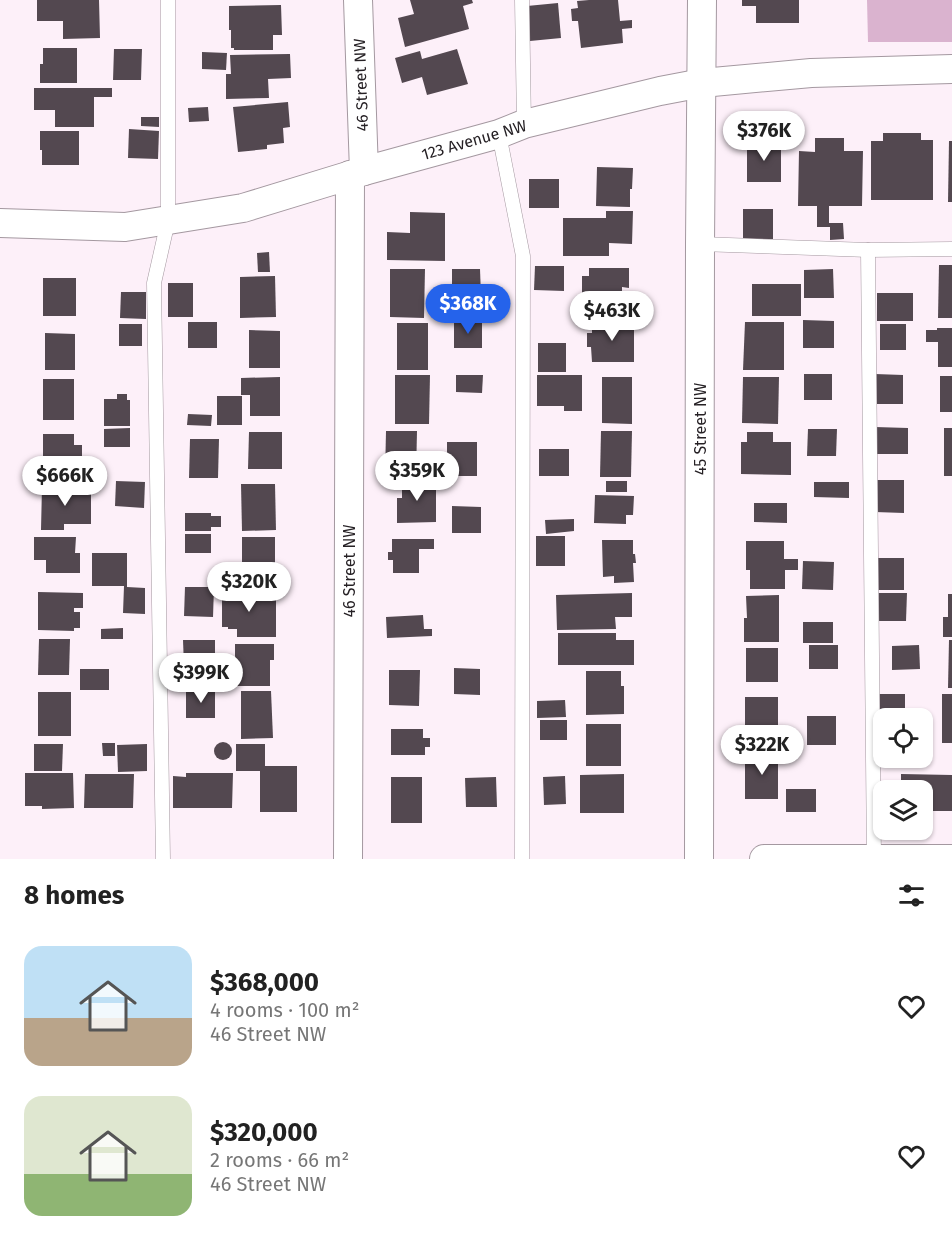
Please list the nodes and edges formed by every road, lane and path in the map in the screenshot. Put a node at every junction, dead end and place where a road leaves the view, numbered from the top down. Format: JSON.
{"nodes":[{"id":1,"x":168,"y":0,"type":"edge"},
{"id":2,"x":358,"y":0,"type":"edge"},
{"id":3,"x":522,"y":0,"type":"edge"},
{"id":4,"x":702,"y":0,"type":"edge"},
{"id":5,"x":952,"y":69,"type":"edge"},
{"id":6,"x":702,"y":83,"type":"junction"},
{"id":7,"x":512,"y":129,"type":"junction"},
{"id":8,"x":357,"y":173,"type":"junction"},
{"id":9,"x":168,"y":221,"type":"junction"},
{"id":10,"x":0,"y":223,"type":"edge"},
{"id":11,"x":700,"y":244,"type":"junction"},
{"id":12,"x":952,"y":249,"type":"edge"},
{"id":13,"x":868,"y":250,"type":"junction"},
{"id":14,"x":163,"y":859,"type":"edge"},
{"id":15,"x":348,"y":859,"type":"edge"},
{"id":16,"x":522,"y":859,"type":"edge"},
{"id":17,"x":699,"y":859,"type":"edge"},
{"id":18,"x":764,"y":859,"type":"edge"},
{"id":19,"x":874,"y":859,"type":"edge"},
{"id":20,"x":952,"y":859,"type":"edge"}],
"edges":[{"from":1,"to":9,"type":"lane"},
{"from":2,"to":8,"type":"street","name":"46 Street NW"},
{"from":3,"to":7,"type":"lane"},
{"from":4,"to":6,"type":"street","name":"45 Street NW"},
{"from":5,"to":6,"type":"street","name":"123 Avenue NW"},
{"from":6,"to":7,"type":"street","name":"123 Avenue NW"},
{"from":6,"to":11,"type":"street","name":"45 Street NW"},
{"from":7,"to":8,"type":"street","name":"123 Avenue NW"},
{"from":7,"to":16,"type":"lane"},
{"from":8,"to":9,"type":"street","name":"123 Avenue NW"},
{"from":8,"to":15,"type":"street","name":"46 Street NW"},
{"from":9,"to":10,"type":"street","name":"123 Avenue NW"},
{"from":9,"to":14,"type":"lane"},
{"from":11,"to":13,"type":"lane"},
{"from":11,"to":17,"type":"street","name":"45 Street NW"},
{"from":12,"to":13,"type":"lane"},
{"from":13,"to":19,"type":"lane"},
{"from":18,"to":19,"type":"street"},
{"from":19,"to":20,"type":"street"}]}
